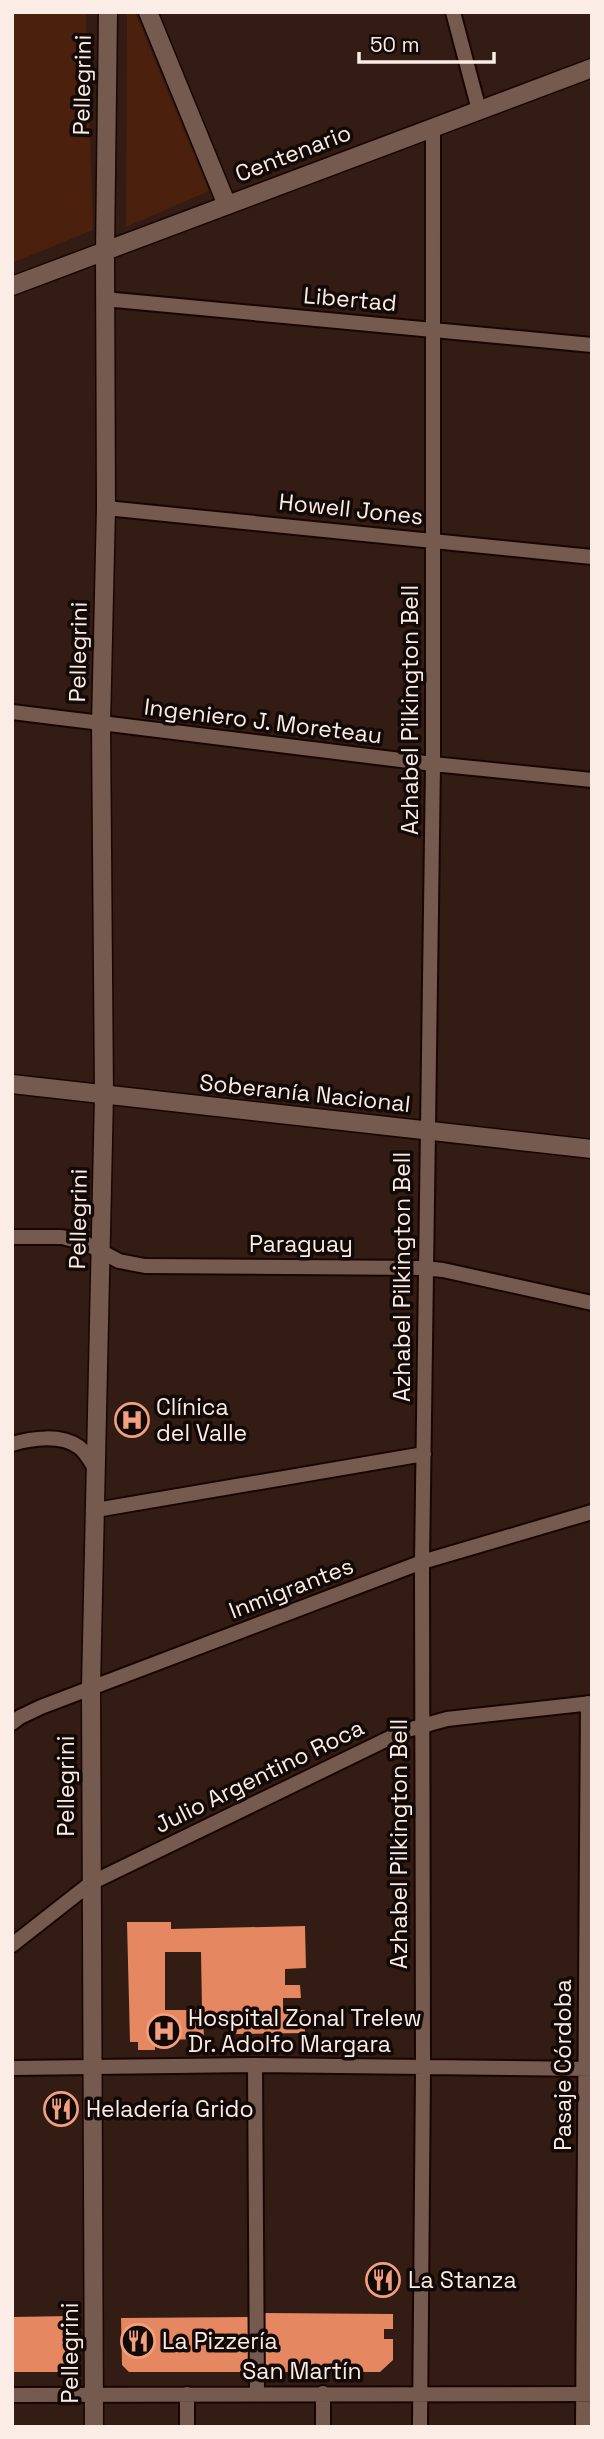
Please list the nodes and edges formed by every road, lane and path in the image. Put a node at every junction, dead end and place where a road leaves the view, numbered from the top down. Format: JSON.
{"nodes":[{"id":1,"x":108,"y":12,"type":"edge"},
{"id":2,"x":148,"y":12,"type":"edge"},
{"id":3,"x":453,"y":12,"type":"edge"},
{"id":4,"x":592,"y":68,"type":"edge"},
{"id":5,"x":479,"y":110,"type":"junction"},
{"id":6,"x":433,"y":127,"type":"junction"},
{"id":7,"x":227,"y":205,"type":"junction"},
{"id":8,"x":105,"y":253,"type":"junction"},
{"id":9,"x":12,"y":286,"type":"edge"},
{"id":10,"x":104,"y":299,"type":"junction"},
{"id":11,"x":433,"y":329,"type":"junction"},
{"id":12,"x":592,"y":345,"type":"edge"},
{"id":13,"x":106,"y":508,"type":"junction"},
{"id":14,"x":433,"y":540,"type":"junction"},
{"id":15,"x":592,"y":557,"type":"edge"},
{"id":16,"x":12,"y":712,"type":"edge"},
{"id":17,"x":101,"y":724,"type":"junction"},
{"id":18,"x":433,"y":764,"type":"junction"},
{"id":19,"x":592,"y":780,"type":"edge"},
{"id":20,"x":12,"y":1084,"type":"edge"},
{"id":21,"x":104,"y":1095,"type":"junction"},
{"id":22,"x":426,"y":1131,"type":"junction"},
{"id":23,"x":592,"y":1149,"type":"edge"},
{"id":24,"x":12,"y":1237,"type":"edge"},
{"id":25,"x":102,"y":1252,"type":"junction"},
{"id":26,"x":424,"y":1268,"type":"junction"},
{"id":27,"x":592,"y":1304,"type":"edge"},
{"id":28,"x":12,"y":1444,"type":"edge"},
{"id":29,"x":424,"y":1454,"type":"junction"},
{"id":30,"x":96,"y":1469,"type":"junction"},
{"id":31,"x":96,"y":1510,"type":"junction"},
{"id":32,"x":592,"y":1512,"type":"edge"},
{"id":33,"x":422,"y":1562,"type":"junction"},
{"id":34,"x":91,"y":1687,"type":"junction"},
{"id":35,"x":590,"y":1703,"type":"edge"},
{"id":36,"x":12,"y":1723,"type":"edge"},
{"id":37,"x":422,"y":1725,"type":"junction"},
{"id":38,"x":91,"y":1883,"type":"junction"},
{"id":39,"x":12,"y":1945,"type":"edge"},
{"id":40,"x":256,"y":2066,"type":"junction"},
{"id":41,"x":94,"y":2067,"type":"junction"},
{"id":42,"x":12,"y":2068,"type":"edge"},
{"id":43,"x":424,"y":2068,"type":"junction"},
{"id":44,"x":589,"y":2069,"type":"edge"},
{"id":45,"x":257,"y":2393,"type":"junction"},
{"id":46,"x":323,"y":2393,"type":"junction"},
{"id":47,"x":187,"y":2394,"type":"junction"},
{"id":48,"x":420,"y":2394,"type":"junction"},
{"id":49,"x":588,"y":2394,"type":"edge"},
{"id":50,"x":12,"y":2395,"type":"edge"},
{"id":51,"x":94,"y":2395,"type":"junction"},
{"id":52,"x":94,"y":2427,"type":"edge"},
{"id":53,"x":187,"y":2427,"type":"edge"},
{"id":54,"x":323,"y":2427,"type":"edge"},
{"id":55,"x":420,"y":2427,"type":"edge"},
{"id":56,"x":583,"y":2427,"type":"edge"}],
"edges":[{"from":1,"to":8,"type":"street","name":"Pellegrini"},
{"from":2,"to":7,"type":"street"},
{"from":3,"to":5,"type":"street"},
{"from":4,"to":5,"type":"street","name":"Centenario"},
{"from":5,"to":6,"type":"street","name":"Centenario"},
{"from":6,"to":7,"type":"street","name":"Centenario"},
{"from":6,"to":11,"type":"street","name":"Azhabel Pilkington Bell"},
{"from":7,"to":8,"type":"street","name":"Centenario"},
{"from":8,"to":9,"type":"street","name":"Centenario"},
{"from":8,"to":10,"type":"street","name":"Pellegrini"},
{"from":10,"to":11,"type":"street","name":"Libertad"},
{"from":10,"to":13,"type":"street","name":"Pellegrini"},
{"from":11,"to":12,"type":"street","name":"Libertad"},
{"from":11,"to":14,"type":"street","name":"Azhabel Pilkington Bell"},
{"from":13,"to":14,"type":"street","name":"Howell Jones"},
{"from":13,"to":17,"type":"street","name":"Pellegrini"},
{"from":14,"to":15,"type":"street","name":"Howell Jones"},
{"from":14,"to":18,"type":"street","name":"Azhabel Pilkington Bell"},
{"from":16,"to":17,"type":"street","name":"Ingeniero J. Moreteau"},
{"from":17,"to":18,"type":"street","name":"Ingeniero J. Moreteau"},
{"from":17,"to":21,"type":"street","name":"Pellegrini"},
{"from":18,"to":19,"type":"street","name":"Ingeniero J. Moreteau"},
{"from":18,"to":22,"type":"street","name":"Azhabel Pilkington Bell"},
{"from":20,"to":21,"type":"street","name":"Soberanía Nacional"},
{"from":21,"to":22,"type":"street","name":"Soberanía Nacional"},
{"from":21,"to":25,"type":"street","name":"Pellegrini"},
{"from":22,"to":23,"type":"street","name":"Soberanía Nacional"},
{"from":22,"to":26,"type":"street","name":"Azhabel Pilkington Bell"},
{"from":24,"to":25,"type":"street","name":"Paraguay"},
{"from":25,"to":26,"type":"street","name":"Paraguay"},
{"from":25,"to":30,"type":"street","name":"Pellegrini"},
{"from":26,"to":27,"type":"street","name":"Paraguay"},
{"from":26,"to":29,"type":"street","name":"Azhabel Pilkington Bell"},
{"from":28,"to":30,"type":"street"},
{"from":29,"to":31,"type":"street"},
{"from":29,"to":33,"type":"street","name":"Azhabel Pilkington Bell"},
{"from":30,"to":31,"type":"street","name":"Pellegrini"},
{"from":31,"to":34,"type":"street","name":"Pellegrini"},
{"from":32,"to":33,"type":"street","name":"Inmigrantes"},
{"from":33,"to":34,"type":"street","name":"Inmigrantes"},
{"from":33,"to":37,"type":"street","name":"Azhabel Pilkington Bell"},
{"from":34,"to":36,"type":"street","name":"Inmigrantes"},
{"from":34,"to":38,"type":"street","name":"Pellegrini"},
{"from":35,"to":37,"type":"street","name":"Julio Argentino Roca"},
{"from":35,"to":44,"type":"street","name":"Pasaje Córdoba"},
{"from":37,"to":38,"type":"street","name":"Julio Argentino Roca"},
{"from":37,"to":43,"type":"street","name":"Azhabel Pilkington Bell"},
{"from":38,"to":39,"type":"street","name":"Julio Argentino Roca"},
{"from":38,"to":41,"type":"street","name":"Pellegrini"},
{"from":40,"to":41,"type":"street"},
{"from":40,"to":43,"type":"street"},
{"from":40,"to":45,"type":"street"},
{"from":41,"to":42,"type":"street"},
{"from":41,"to":51,"type":"street","name":"Pellegrini"},
{"from":43,"to":44,"type":"street"},
{"from":43,"to":48,"type":"street","name":"Azhabel Pilkington Bell"},
{"from":44,"to":49,"type":"street","name":"Pasaje Córdoba"},
{"from":45,"to":46,"type":"street","name":"San Martín"},
{"from":45,"to":47,"type":"street","name":"San Martín"},
{"from":46,"to":48,"type":"street","name":"San Martín"},
{"from":46,"to":54,"type":"street"},
{"from":47,"to":51,"type":"street","name":"San Martín"},
{"from":47,"to":53,"type":"street"},
{"from":48,"to":49,"type":"street","name":"San Martín"},
{"from":48,"to":55,"type":"street","name":"Azhabel Pilkington Bell"},
{"from":49,"to":56,"type":"street","name":"Pasaje Córdoba"},
{"from":50,"to":51,"type":"street","name":"San Martín"},
{"from":51,"to":52,"type":"street","name":"Pellegrini"}]}
